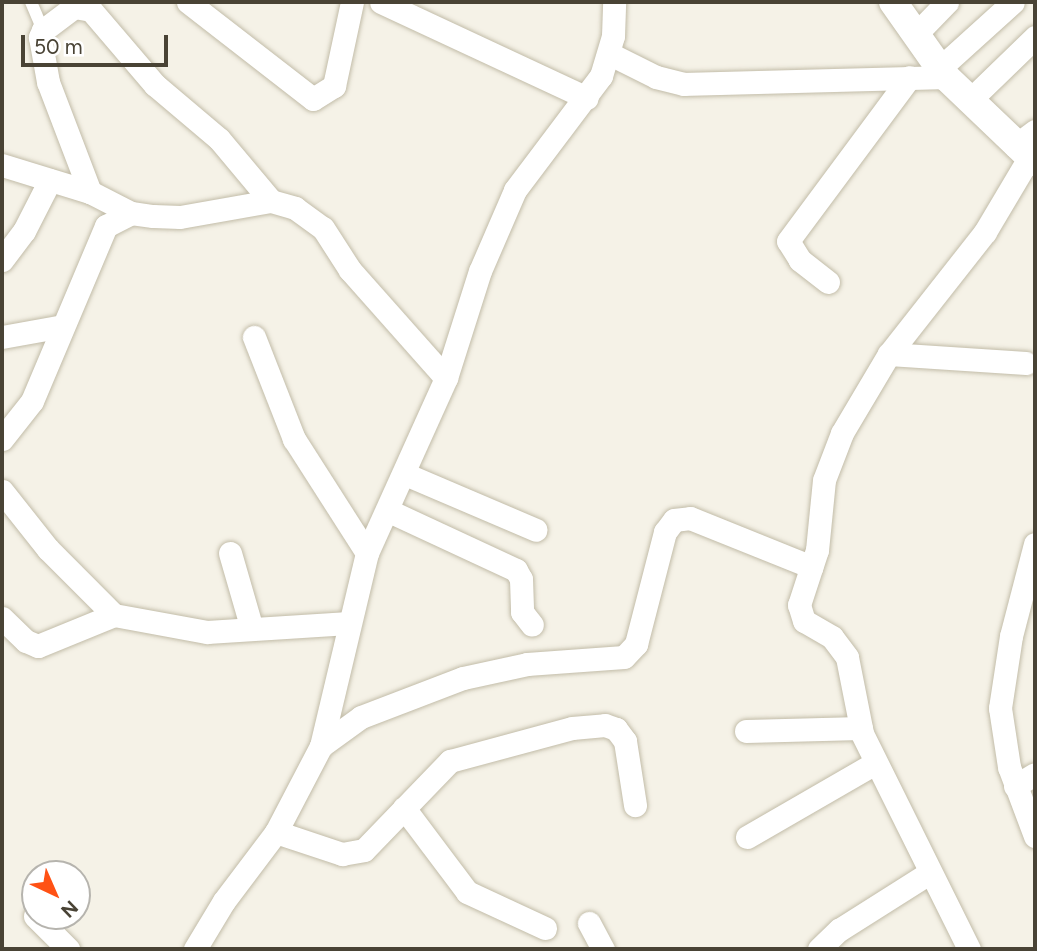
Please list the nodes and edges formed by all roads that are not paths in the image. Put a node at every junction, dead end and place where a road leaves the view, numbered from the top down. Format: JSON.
{"nodes":[{"id":1,"x":31,"y":2,"type":"edge"},
{"id":2,"x":188,"y":2,"type":"edge"},
{"id":3,"x":352,"y":2,"type":"edge"},
{"id":4,"x":381,"y":2,"type":"edge"},
{"id":5,"x":614,"y":2,"type":"edge"},
{"id":6,"x":893,"y":2,"type":"edge"},
{"id":7,"x":947,"y":2,"type":"edge"},
{"id":8,"x":1013,"y":2,"type":"edge"},
{"id":9,"x":43,"y":30,"type":"junction"},
{"id":10,"x":915,"y":35,"type":"junction"},
{"id":11,"x":1035,"y":37,"type":"edge"},
{"id":12,"x":610,"y":54,"type":"junction"},
{"id":13,"x":943,"y":72,"type":"junction"},
{"id":14,"x":911,"y":77,"type":"junction"},
{"id":15,"x":587,"y":98,"type":"junction"},
{"id":16,"x":969,"y":101,"type":"junction"},
{"id":17,"x":1029,"y":149,"type":"edge"},
{"id":18,"x":2,"y":165,"type":"edge"},
{"id":19,"x":50,"y":180,"type":"junction"},
{"id":20,"x":90,"y":192,"type":"junction"},
{"id":21,"x":271,"y":201,"type":"junction"},
{"id":22,"x":131,"y":213,"type":"junction"},
{"id":23,"x":2,"y":260,"type":"edge"},
{"id":24,"x":828,"y":282,"type":"dead end"},
{"id":25,"x":63,"y":326,"type":"junction"},
{"id":26,"x":2,"y":337,"type":"edge"},
{"id":27,"x":254,"y":337,"type":"dead end"},
{"id":28,"x":889,"y":354,"type":"junction"},
{"id":29,"x":1026,"y":363,"type":"dead end"},
{"id":30,"x":446,"y":378,"type":"junction"},
{"id":31,"x":2,"y":439,"type":"edge"},
{"id":32,"x":405,"y":474,"type":"junction"},
{"id":33,"x":2,"y":491,"type":"edge"},
{"id":34,"x":389,"y":511,"type":"junction"},
{"id":35,"x":536,"y":530,"type":"dead end"},
{"id":36,"x":1035,"y":544,"type":"edge"},
{"id":37,"x":230,"y":553,"type":"dead end"},
{"id":38,"x":367,"y":553,"type":"junction"},
{"id":39,"x":812,"y":567,"type":"junction"},
{"id":40,"x":114,"y":615,"type":"junction"},
{"id":41,"x":2,"y":618,"type":"edge"},
{"id":42,"x":349,"y":623,"type":"junction"},
{"id":43,"x":532,"y":625,"type":"dead end"},
{"id":44,"x":252,"y":629,"type":"junction"},
{"id":45,"x":861,"y":728,"type":"junction"},
{"id":46,"x":746,"y":731,"type":"dead end"},
{"id":47,"x":321,"y":746,"type":"junction"},
{"id":48,"x":876,"y":763,"type":"junction"},
{"id":49,"x":1035,"y":774,"type":"edge"},
{"id":50,"x":1015,"y":786,"type":"junction"},
{"id":51,"x":635,"y":806,"type":"dead end"},
{"id":52,"x":404,"y":808,"type":"junction"},
{"id":53,"x":276,"y":832,"type":"junction"},
{"id":54,"x":1035,"y":836,"type":"edge"},
{"id":55,"x":747,"y":837,"type":"dead end"},
{"id":56,"x":929,"y":873,"type":"junction"},
{"id":57,"x":589,"y":923,"type":"dead end"},
{"id":58,"x":545,"y":928,"type":"dead end"},
{"id":59,"x":49,"y":930,"type":"edge"},
{"id":60,"x":68,"y":949,"type":"edge"},
{"id":61,"x":195,"y":949,"type":"edge"},
{"id":62,"x":603,"y":949,"type":"edge"},
{"id":63,"x":819,"y":949,"type":"edge"},
{"id":64,"x":968,"y":949,"type":"edge"}],
"edges":[{"from":1,"to":9,"type":"lane"},
{"from":2,"to":3,"type":"street"},
{"from":4,"to":15,"type":"street"},
{"from":5,"to":12,"type":"street"},
{"from":6,"to":10,"type":"street"},
{"from":7,"to":10,"type":"street"},
{"from":8,"to":13,"type":"street"},
{"from":9,"to":20,"type":"street"},
{"from":9,"to":21,"type":"street"},
{"from":10,"to":13,"type":"street"},
{"from":11,"to":16,"type":"street"},
{"from":12,"to":14,"type":"street"},
{"from":12,"to":15,"type":"street"},
{"from":13,"to":14,"type":"street"},
{"from":13,"to":16,"type":"street"},
{"from":14,"to":24,"type":"street"},
{"from":15,"to":30,"type":"street"},
{"from":16,"to":17,"type":"street"},
{"from":17,"to":28,"type":"street"},
{"from":18,"to":19,"type":"street"},
{"from":19,"to":20,"type":"street"},
{"from":19,"to":23,"type":"street"},
{"from":20,"to":22,"type":"street"},
{"from":21,"to":22,"type":"street"},
{"from":21,"to":30,"type":"street"},
{"from":22,"to":25,"type":"street"},
{"from":25,"to":26,"type":"street"},
{"from":25,"to":31,"type":"street"},
{"from":27,"to":38,"type":"street"},
{"from":28,"to":29,"type":"street"},
{"from":28,"to":39,"type":"street"},
{"from":30,"to":32,"type":"street"},
{"from":32,"to":34,"type":"street"},
{"from":32,"to":35,"type":"street"},
{"from":33,"to":40,"type":"street"},
{"from":34,"to":38,"type":"street"},
{"from":34,"to":43,"type":"street"},
{"from":36,"to":50,"type":"street"},
{"from":37,"to":44,"type":"street"},
{"from":38,"to":42,"type":"street"},
{"from":39,"to":45,"type":"street"},
{"from":39,"to":47,"type":"street"},
{"from":40,"to":41,"type":"street"},
{"from":40,"to":44,"type":"street"},
{"from":42,"to":44,"type":"street"},
{"from":42,"to":47,"type":"street"},
{"from":45,"to":46,"type":"street"},
{"from":45,"to":48,"type":"street"},
{"from":47,"to":53,"type":"street"},
{"from":48,"to":55,"type":"street"},
{"from":48,"to":56,"type":"street"},
{"from":49,"to":50,"type":"street"},
{"from":50,"to":54,"type":"street"},
{"from":51,"to":52,"type":"street"},
{"from":52,"to":53,"type":"street"},
{"from":52,"to":58,"type":"street"},
{"from":53,"to":61,"type":"street"},
{"from":56,"to":63,"type":"street"},
{"from":56,"to":64,"type":"street"},
{"from":57,"to":62,"type":"street"},
{"from":59,"to":60,"type":"street"}]}
